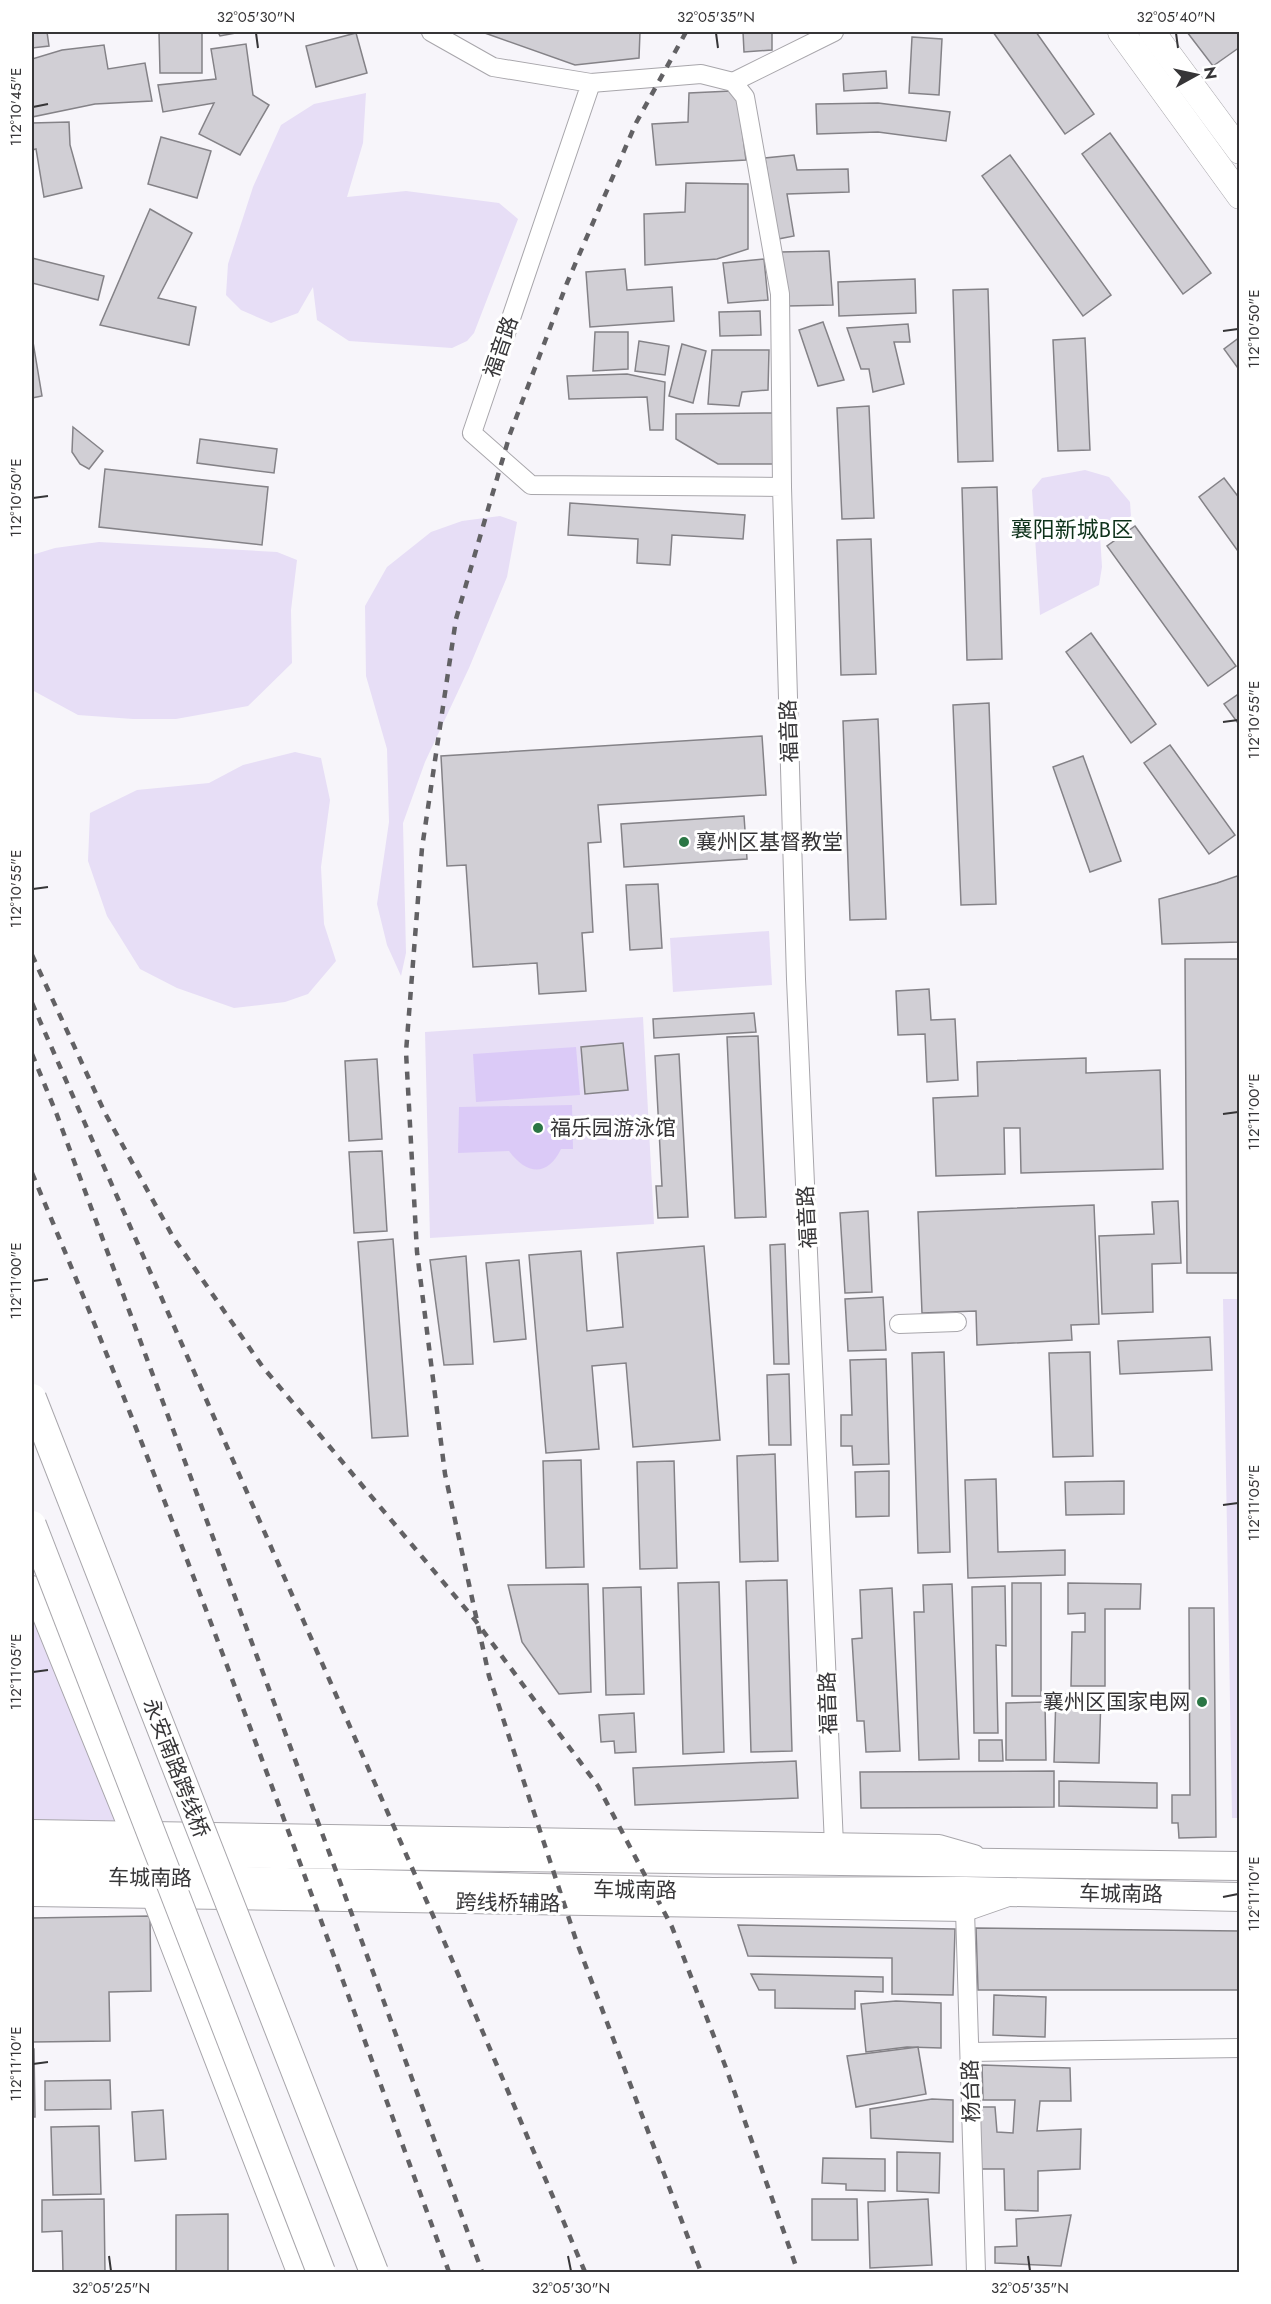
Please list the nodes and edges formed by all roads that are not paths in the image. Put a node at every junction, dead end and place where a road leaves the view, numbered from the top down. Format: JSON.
{"nodes":[{"id":1,"x":431,"y":32,"type":"edge"},
{"id":2,"x":834,"y":32,"type":"edge"},
{"id":3,"x":1121,"y":32,"type":"edge"},
{"id":4,"x":1152,"y":32,"type":"edge"},
{"id":5,"x":733,"y":82,"type":"junction"},
{"id":6,"x":591,"y":83,"type":"junction"},
{"id":7,"x":1239,"y":151,"type":"edge"},
{"id":8,"x":1239,"y":196,"type":"edge"},
{"id":9,"x":782,"y":487,"type":"junction"},
{"id":10,"x":957,"y":1322,"type":"dead end"},
{"id":11,"x":899,"y":1324,"type":"dead end"},
{"id":12,"x":32,"y":1398,"type":"edge"},
{"id":13,"x":32,"y":1525,"type":"edge"},
{"id":14,"x":32,"y":1587,"type":"edge"},
{"id":15,"x":32,"y":1831,"type":"edge"},
{"id":16,"x":132,"y":1833,"type":"junction"},
{"id":17,"x":834,"y":1845,"type":"junction"},
{"id":18,"x":32,"y":1851,"type":"edge"},
{"id":19,"x":999,"y":1863,"type":"junction"},
{"id":20,"x":1239,"y":1866,"type":"edge"},
{"id":21,"x":32,"y":1876,"type":"edge"},
{"id":22,"x":1017,"y":1892,"type":"junction"},
{"id":23,"x":32,"y":1895,"type":"edge"},
{"id":24,"x":1239,"y":1897,"type":"edge"},
{"id":25,"x":153,"y":1898,"type":"junction"},
{"id":26,"x":965,"y":1910,"type":"junction"},
{"id":27,"x":1239,"y":2048,"type":"edge"},
{"id":28,"x":970,"y":2052,"type":"junction"},
{"id":29,"x":298,"y":2272,"type":"edge"},
{"id":30,"x":321,"y":2272,"type":"edge"},
{"id":31,"x":374,"y":2272,"type":"edge"},
{"id":32,"x":976,"y":2272,"type":"edge"}],
"edges":[{"from":1,"to":6,"type":"street"},
{"from":2,"to":5,"type":"street"},
{"from":3,"to":8,"type":"main road"},
{"from":4,"to":7,"type":"main road"},
{"from":5,"to":6,"type":"street"},
{"from":5,"to":9,"type":"street"},
{"from":6,"to":9,"type":"street","name":"福音路"},
{"from":9,"to":17,"type":"street","name":"福音路"},
{"from":10,"to":11,"type":"street"},
{"from":12,"to":31,"type":"main road","name":"永安南路跨线桥","bridge":true},
{"from":13,"to":30,"type":"main road","bridge":true},
{"from":14,"to":16,"type":"street"},
{"from":15,"to":16,"type":"street"},
{"from":16,"to":17,"type":"street"},
{"from":17,"to":19,"type":"street"},
{"from":18,"to":19,"type":"main road","name":"车城南路"},
{"from":19,"to":20,"type":"main road","name":"车城南路"},
{"from":21,"to":22,"type":"main road","name":"车城南路"},
{"from":22,"to":24,"type":"main road","name":"车城南路"},
{"from":22,"to":26,"type":"street","name":"跨线桥辅路"},
{"from":23,"to":25,"type":"street","name":"跨线桥辅路"},
{"from":25,"to":26,"type":"street","name":"跨线桥辅路"},
{"from":25,"to":29,"type":"street"},
{"from":26,"to":28,"type":"street","name":"杨台路"},
{"from":27,"to":28,"type":"street"},
{"from":28,"to":32,"type":"street","name":"杨台路"}]}
